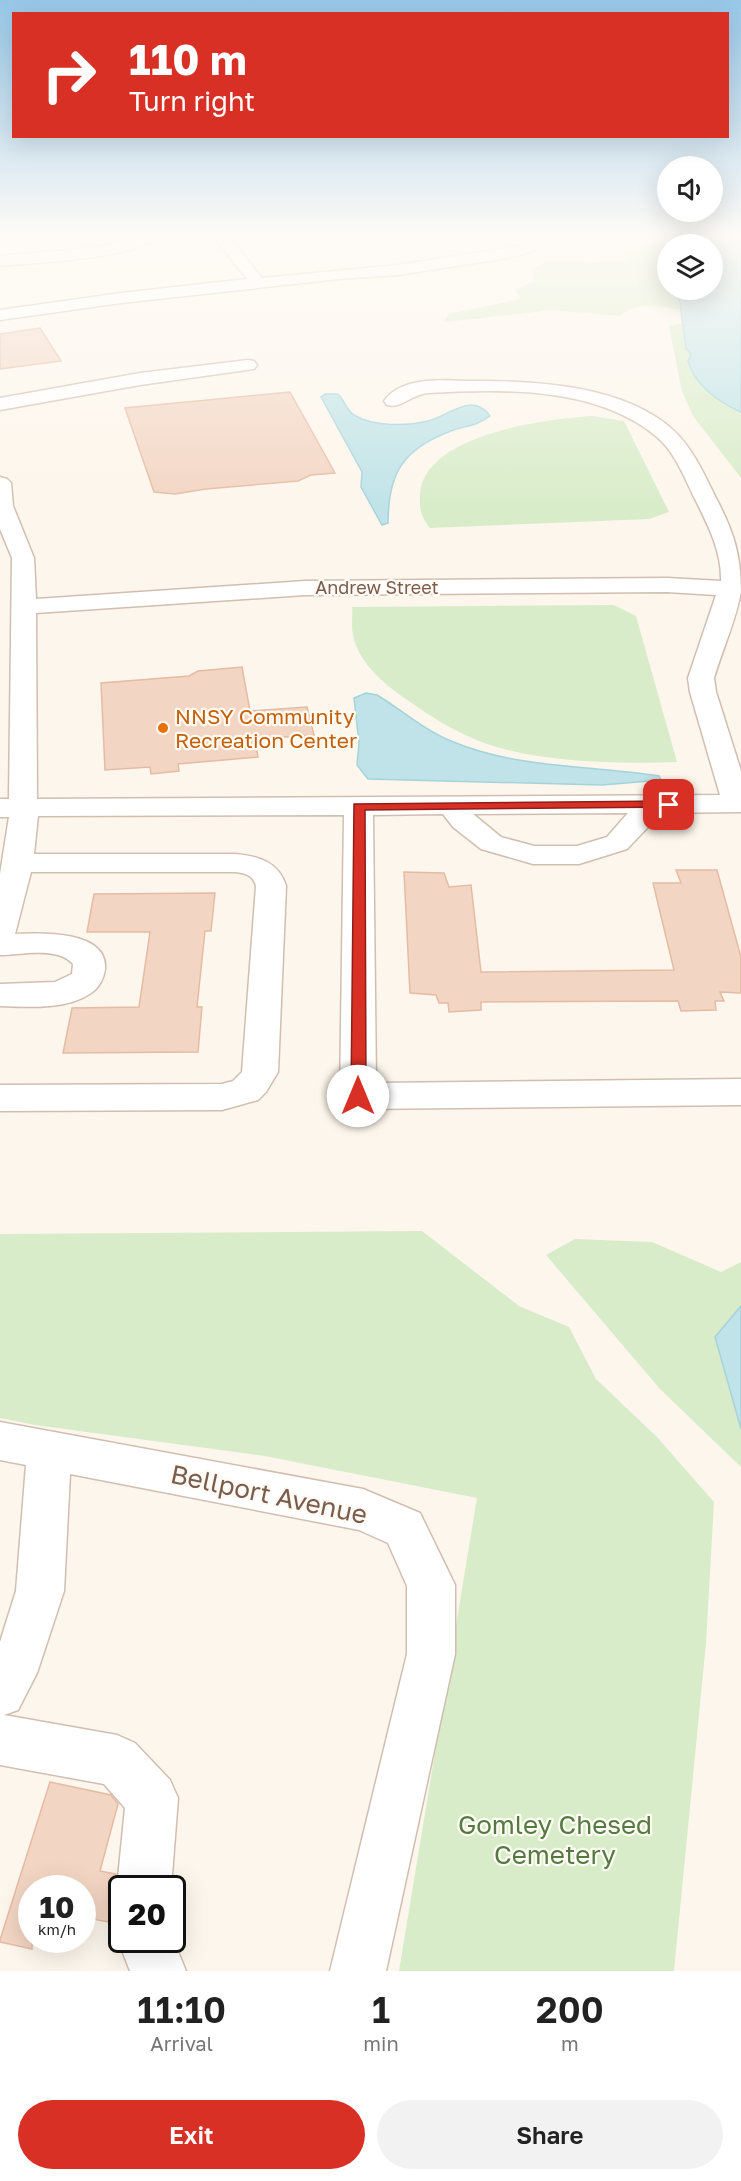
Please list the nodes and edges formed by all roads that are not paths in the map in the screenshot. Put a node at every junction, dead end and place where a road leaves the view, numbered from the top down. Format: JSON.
{"nodes":[{"id":1,"x":248,"y":365,"type":"dead end"},
{"id":2,"x":54,"y":378,"type":"dead end"},
{"id":3,"x":0,"y":386,"type":"edge"},
{"id":4,"x":394,"y":401,"type":"dead end"},
{"id":5,"x":0,"y":404,"type":"edge"},
{"id":6,"x":0,"y":483,"type":"edge"},
{"id":7,"x":730,"y":589,"type":"junction"},
{"id":8,"x":24,"y":607,"type":"junction"},
{"id":9,"x":647,"y":805,"type":"junction"},
{"id":10,"x":359,"y":806,"type":"junction"},
{"id":11,"x":451,"y":806,"type":"junction"},
{"id":12,"x":11,"y":808,"type":"edge"},
{"id":13,"x":739,"y":809,"type":"edge"},
{"id":14,"x":18,"y":863,"type":"junction"},
{"id":15,"x":0,"y":933,"type":"edge"},
{"id":16,"x":0,"y":945,"type":"edge"},
{"id":17,"x":0,"y":995,"type":"edge"},
{"id":18,"x":741,"y":1092,"type":"edge"},
{"id":19,"x":0,"y":1098,"type":"edge"},
{"id":20,"x":0,"y":1441,"type":"edge"},
{"id":21,"x":49,"y":1450,"type":"junction"},
{"id":22,"x":0,"y":1692,"type":"edge"},
{"id":23,"x":0,"y":1740,"type":"edge"},
{"id":24,"x":144,"y":1875,"type":"edge"},
{"id":25,"x":151,"y":1953,"type":"edge"},
{"id":26,"x":158,"y":1971,"type":"edge"},
{"id":27,"x":358,"y":1971,"type":"edge"}],
"edges":[{"from":1,"to":5,"type":"street"},
{"from":2,"to":3,"type":"street"},
{"from":4,"to":7,"type":"street"},
{"from":6,"to":8,"type":"street"},
{"from":7,"to":8,"type":"street","name":"Andrew Street"},
{"from":7,"to":13,"type":"street"},
{"from":8,"to":12,"type":"street"},
{"from":9,"to":11,"type":"street"},
{"from":9,"to":11,"type":"street"},
{"from":9,"to":13,"type":"street"},
{"from":10,"to":11,"type":"street"},
{"from":10,"to":12,"type":"street"},
{"from":10,"to":18,"type":"street"},
{"from":12,"to":14,"type":"street"},
{"from":14,"to":15,"type":"street"},
{"from":14,"to":19,"type":"street"},
{"from":16,"to":17,"type":"street"},
{"from":20,"to":21,"type":"street","name":"Bellport Avenue"},
{"from":21,"to":22,"type":"street"},
{"from":21,"to":27,"type":"street","name":"Bellport Avenue"},
{"from":23,"to":24,"type":"street"},
{"from":25,"to":26,"type":"street"}]}
